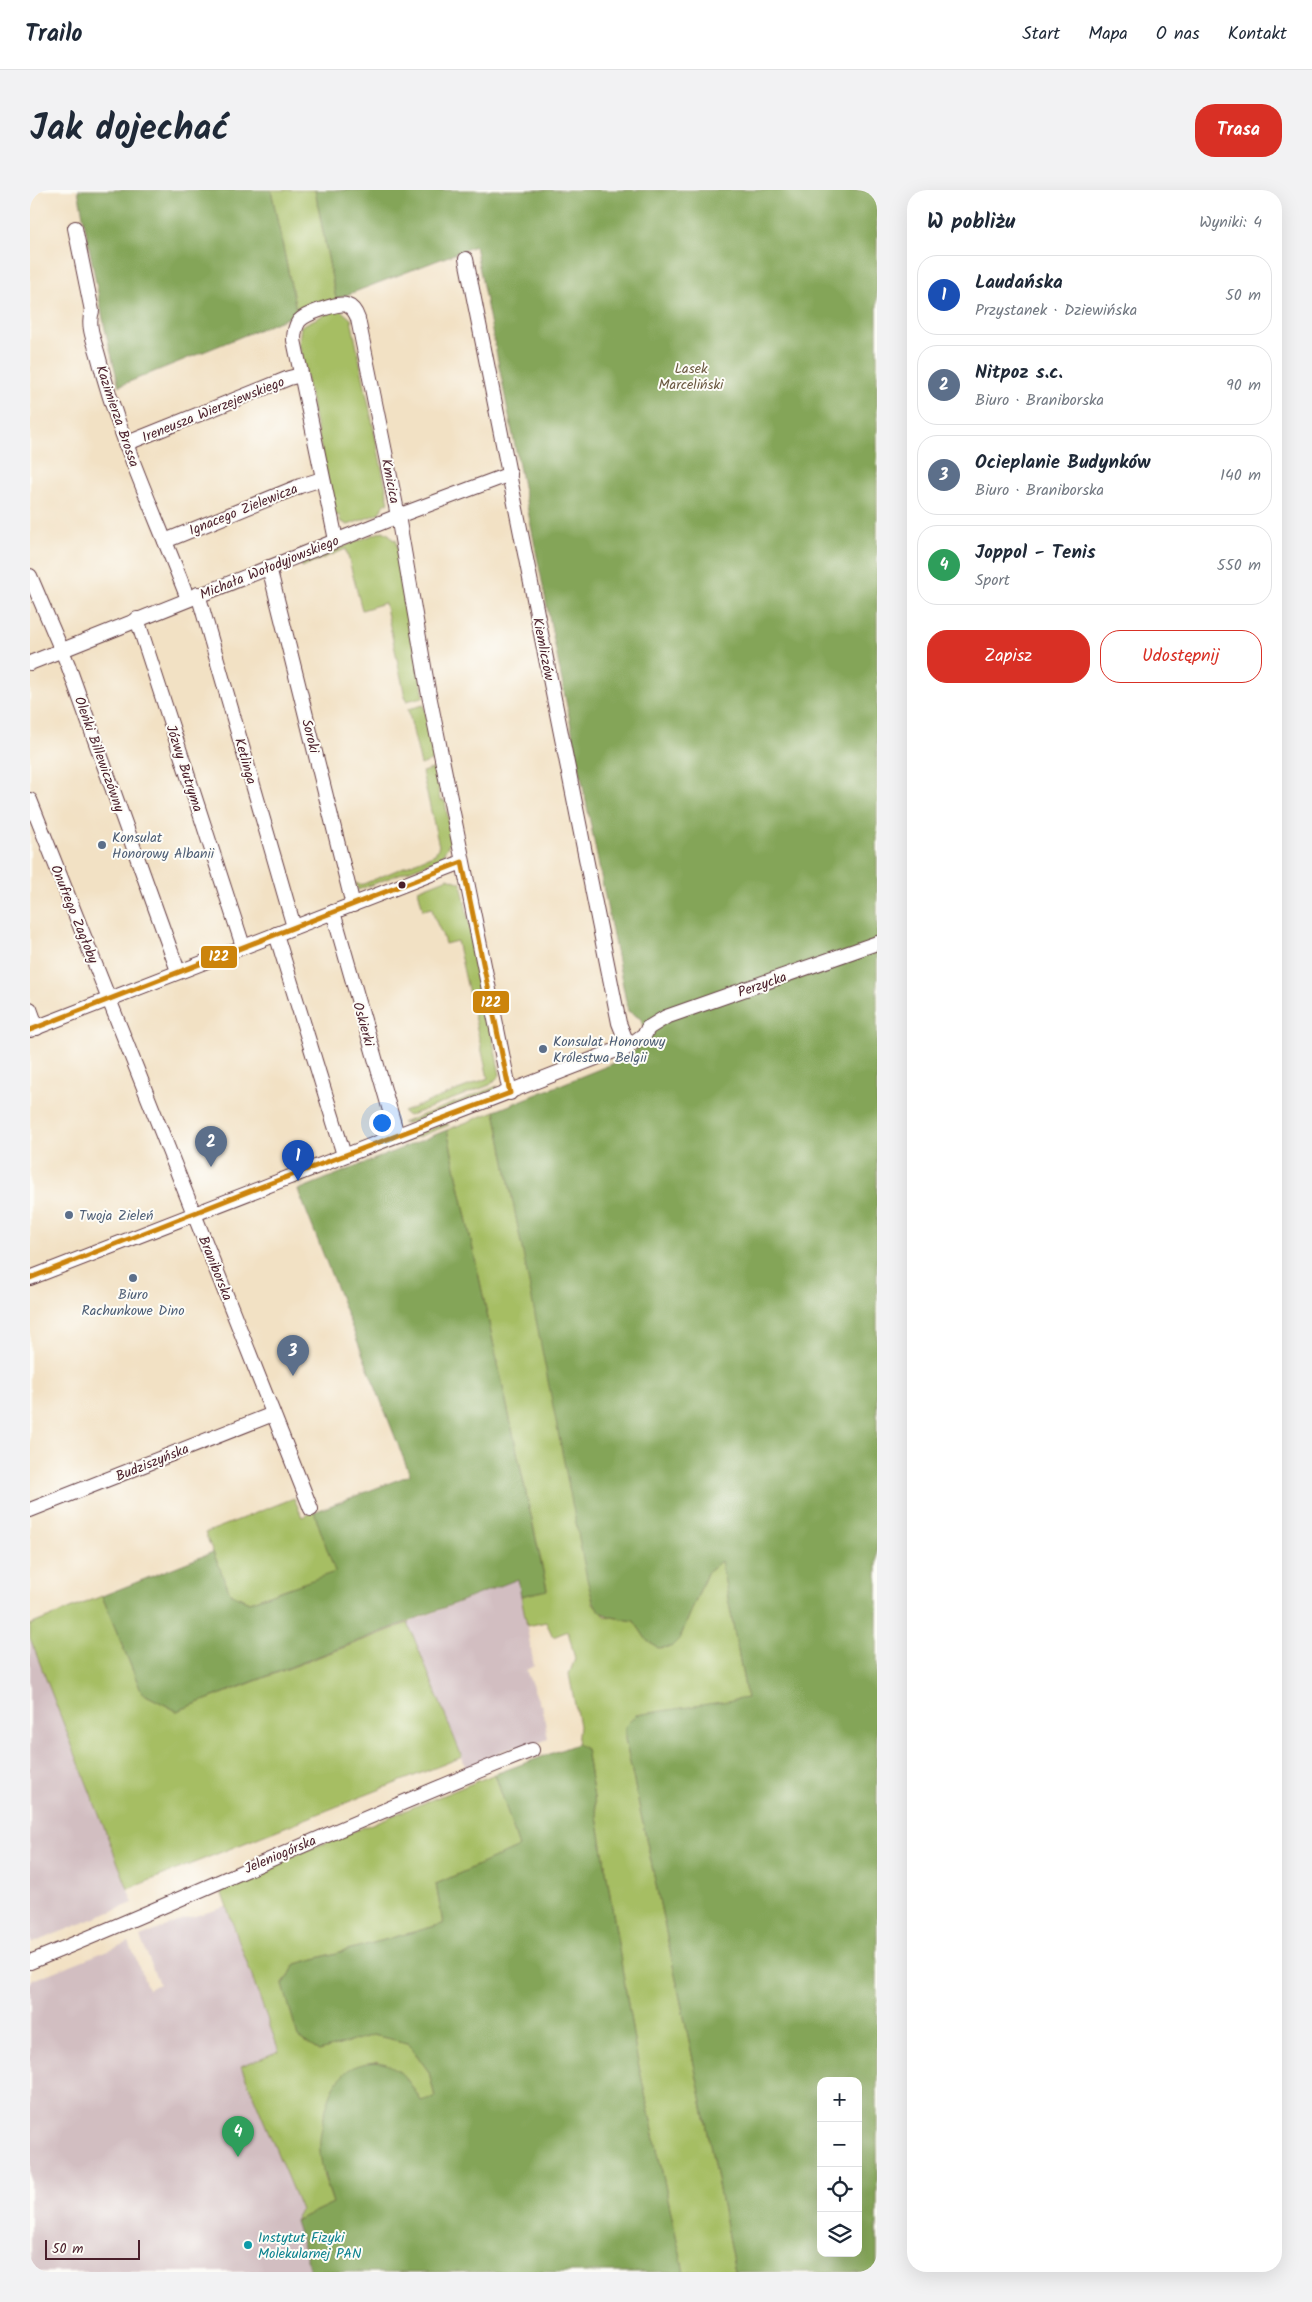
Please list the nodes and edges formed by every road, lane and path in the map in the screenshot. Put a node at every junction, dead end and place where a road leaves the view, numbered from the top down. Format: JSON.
{"nodes":[{"id":1,"x":74,"y":228,"type":"dead end"},
{"id":2,"x":466,"y":259,"type":"dead end"},
{"id":3,"x":301,"y":375,"type":"junction"},
{"id":4,"x":125,"y":444,"type":"junction"},
{"id":5,"x":510,"y":474,"type":"junction"},
{"id":6,"x":322,"y":479,"type":"junction"},
{"id":7,"x":398,"y":516,"type":"junction"},
{"id":8,"x":336,"y":540,"type":"junction"},
{"id":9,"x":165,"y":541,"type":"junction"},
{"id":10,"x":269,"y":566,"type":"junction"},
{"id":11,"x":30,"y":576,"type":"edge"},
{"id":12,"x":193,"y":597,"type":"junction"},
{"id":13,"x":137,"y":619,"type":"junction"},
{"id":14,"x":61,"y":650,"type":"junction"},
{"id":15,"x":30,"y":662,"type":"edge"},
{"id":16,"x":30,"y":800,"type":"edge"},
{"id":17,"x":462,"y":862,"type":"junction"},
{"id":18,"x":353,"y":905,"type":"junction"},
{"id":19,"x":332,"y":912,"type":"junction"},
{"id":20,"x":294,"y":927,"type":"junction"},
{"id":21,"x":276,"y":934,"type":"junction"},
{"id":22,"x":877,"y":943,"type":"edge"},
{"id":23,"x":242,"y":946,"type":"junction"},
{"id":24,"x":178,"y":971,"type":"junction"},
{"id":25,"x":110,"y":999,"type":"junction"},
{"id":26,"x":30,"y":1009,"type":"edge"},
{"id":27,"x":648,"y":1028,"type":"junction"},
{"id":28,"x":34,"y":1029,"type":"edge"},
{"id":29,"x":625,"y":1038,"type":"junction"},
{"id":30,"x":614,"y":1051,"type":"junction"},
{"id":31,"x":510,"y":1093,"type":"junction"},
{"id":32,"x":396,"y":1135,"type":"junction"},
{"id":33,"x":344,"y":1155,"type":"junction"},
{"id":34,"x":194,"y":1213,"type":"junction"},
{"id":35,"x":30,"y":1278,"type":"edge"},
{"id":36,"x":273,"y":1414,"type":"junction"},
{"id":37,"x":311,"y":1509,"type":"dead end"},
{"id":38,"x":30,"y":1510,"type":"edge"},
{"id":39,"x":532,"y":1750,"type":"dead end"},
{"id":40,"x":30,"y":1962,"type":"edge"}],
"edges":[{"from":1,"to":4,"type":"street","name":"Kazimierza Brossa"},
{"from":2,"to":5,"type":"street","name":"Kiemliczów"},
{"from":3,"to":4,"type":"street","name":"Ireneusza Wierzejewskiego"},
{"from":3,"to":6,"type":"street","name":"Kmicica"},
{"from":3,"to":7,"type":"street","name":"Kmicica"},
{"from":4,"to":9,"type":"street","name":"Kazimierza Brossa"},
{"from":5,"to":7,"type":"street","name":"Michała Wołodyjowskiego"},
{"from":5,"to":29,"type":"street","name":"Kiemliczów"},
{"from":6,"to":8,"type":"street","name":"Kmicica"},
{"from":6,"to":9,"type":"street","name":"Ignacego Zielewicza"},
{"from":7,"to":8,"type":"street","name":"Michała Wołodyjowskiego"},
{"from":7,"to":17,"type":"street","name":"Kmicica"},
{"from":8,"to":10,"type":"street","name":"Michała Wołodyjowskiego"},
{"from":9,"to":12,"type":"street","name":"Kazimierza Brossa"},
{"from":10,"to":12,"type":"street","name":"Michała Wołodyjowskiego"},
{"from":10,"to":18,"type":"street","name":"Soroki"},
{"from":11,"to":14,"type":"street","name":"Oleńki Billewiczówny"},
{"from":12,"to":13,"type":"street","name":"Michała Wołodyjowskiego"},
{"from":12,"to":20,"type":"street","name":"Ketlinga"},
{"from":13,"to":14,"type":"street","name":"Michała Wołodyjowskiego"},
{"from":13,"to":23,"type":"street","name":"Józwy Butryma"},
{"from":14,"to":15,"type":"street","name":"Michała Wołodyjowskiego"},
{"from":14,"to":24,"type":"street","name":"Oleńki Billewiczówny"},
{"from":16,"to":25,"type":"street","name":"Onufrego Zagłoby"},
{"from":17,"to":18,"type":"street"},
{"from":17,"to":31,"type":"street","name":"Kmicica"},
{"from":18,"to":19,"type":"street"},
{"from":19,"to":20,"type":"street"},
{"from":19,"to":32,"type":"street","name":"Oskierki"},
{"from":20,"to":21,"type":"street"},
{"from":21,"to":23,"type":"street"},
{"from":21,"to":33,"type":"street"},
{"from":22,"to":27,"type":"street","name":"Perzycka"},
{"from":23,"to":24,"type":"street"},
{"from":24,"to":25,"type":"street"},
{"from":25,"to":28,"type":"street"},
{"from":25,"to":34,"type":"street","name":"Braniborska"},
{"from":26,"to":28,"type":"street"},
{"from":27,"to":29,"type":"street"},
{"from":27,"to":30,"type":"street"},
{"from":29,"to":30,"type":"street"},
{"from":30,"to":31,"type":"street"},
{"from":31,"to":32,"type":"street"},
{"from":32,"to":33,"type":"street"},
{"from":33,"to":34,"type":"street"},
{"from":34,"to":35,"type":"street"},
{"from":34,"to":36,"type":"street","name":"Braniborska"},
{"from":36,"to":37,"type":"street","name":"Braniborska"},
{"from":36,"to":38,"type":"street","name":"Budziszyńska"},
{"from":39,"to":40,"type":"street","name":"Jeleniogórska"}]}
